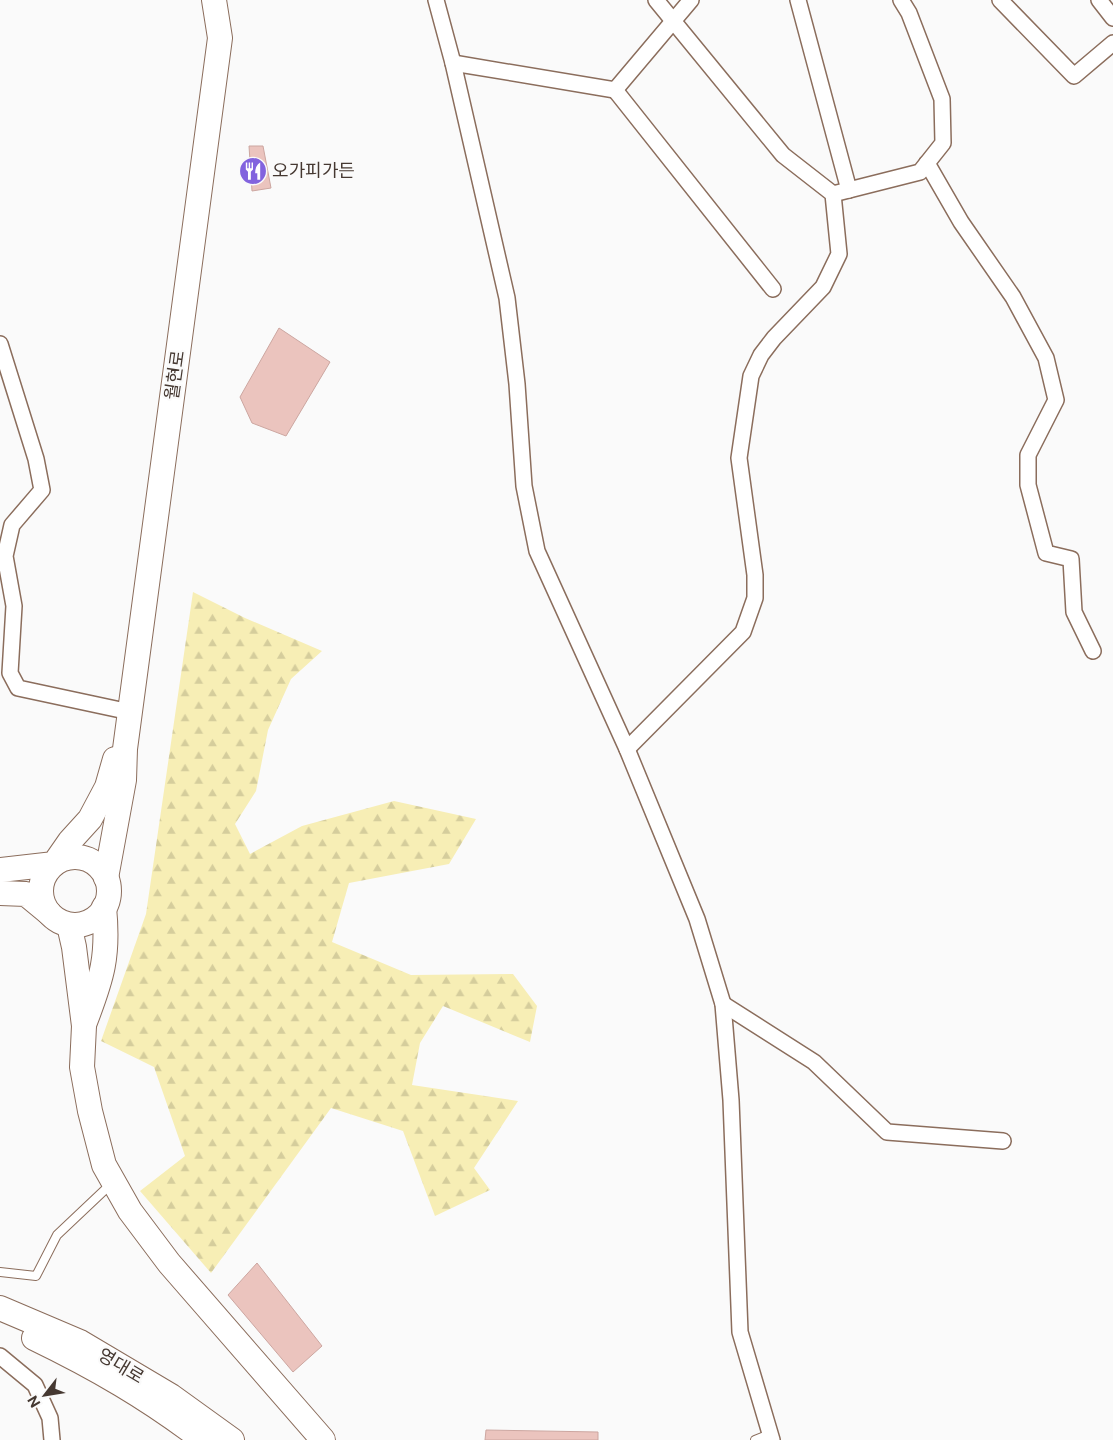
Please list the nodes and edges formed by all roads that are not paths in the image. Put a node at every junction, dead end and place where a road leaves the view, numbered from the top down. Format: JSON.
{"nodes":[{"id":1,"x":204,"y":0,"type":"edge"},
{"id":2,"x":214,"y":0,"type":"edge"},
{"id":3,"x":229,"y":0,"type":"edge"},
{"id":4,"x":436,"y":0,"type":"edge"},
{"id":5,"x":656,"y":0,"type":"edge"},
{"id":6,"x":691,"y":0,"type":"edge"},
{"id":7,"x":798,"y":0,"type":"edge"},
{"id":8,"x":901,"y":0,"type":"edge"},
{"id":9,"x":1000,"y":0,"type":"edge"},
{"id":10,"x":1099,"y":0,"type":"edge"},
{"id":11,"x":1113,"y":18,"type":"edge"},
{"id":12,"x":672,"y":20,"type":"junction"},
{"id":13,"x":220,"y":38,"type":"junction"},
{"id":14,"x":1113,"y":44,"type":"edge"},
{"id":15,"x":453,"y":63,"type":"junction"},
{"id":16,"x":615,"y":90,"type":"junction"},
{"id":17,"x":927,"y":163,"type":"junction"},
{"id":18,"x":849,"y":190,"type":"junction"},
{"id":19,"x":833,"y":194,"type":"junction"},
{"id":20,"x":773,"y":288,"type":"dead end"},
{"id":21,"x":0,"y":344,"type":"edge"},
{"id":22,"x":2,"y":555,"type":"edge"},
{"id":23,"x":1092,"y":651,"type":"dead end"},
{"id":24,"x":130,"y":712,"type":"junction"},
{"id":25,"x":125,"y":749,"type":"junction"},
{"id":26,"x":627,"y":749,"type":"junction"},
{"id":27,"x":54,"y":864,"type":"junction"},
{"id":28,"x":0,"y":870,"type":"edge"},
{"id":29,"x":106,"y":878,"type":"junction"},
{"id":30,"x":0,"y":893,"type":"edge"},
{"id":31,"x":104,"y":907,"type":"junction"},
{"id":32,"x":60,"y":920,"type":"junction"},
{"id":33,"x":723,"y":1004,"type":"junction"},
{"id":34,"x":84,"y":1026,"type":"junction"},
{"id":35,"x":1004,"y":1142,"type":"dead end"},
{"id":36,"x":113,"y":1182,"type":"junction"},
{"id":37,"x":0,"y":1272,"type":"edge"},
{"id":38,"x":0,"y":1308,"type":"edge"},
{"id":39,"x":0,"y":1324,"type":"edge"},
{"id":40,"x":0,"y":1356,"type":"edge"},
{"id":41,"x":771,"y":1437,"type":"edge"},
{"id":42,"x":52,"y":1440,"type":"edge"},
{"id":43,"x":202,"y":1440,"type":"edge"},
{"id":44,"x":232,"y":1440,"type":"edge"},
{"id":45,"x":323,"y":1440,"type":"edge"},
{"id":46,"x":755,"y":1440,"type":"edge"}],
"edges":[{"from":1,"to":13,"type":"main road"},
{"from":2,"to":13,"type":"main road","name":"월현로"},
{"from":3,"to":13,"type":"main road"},
{"from":4,"to":15,"type":"street"},
{"from":5,"to":12,"type":"street"},
{"from":6,"to":12,"type":"street"},
{"from":7,"to":18,"type":"street"},
{"from":8,"to":17,"type":"street"},
{"from":9,"to":14,"type":"street"},
{"from":10,"to":11,"type":"street"},
{"from":12,"to":16,"type":"street"},
{"from":12,"to":19,"type":"street"},
{"from":13,"to":24,"type":"main road","name":"월현로"},
{"from":15,"to":16,"type":"street"},
{"from":15,"to":26,"type":"street"},
{"from":16,"to":20,"type":"street"},
{"from":17,"to":18,"type":"street"},
{"from":17,"to":23,"type":"street"},
{"from":18,"to":19,"type":"street"},
{"from":19,"to":26,"type":"street"},
{"from":21,"to":22,"type":"street"},
{"from":22,"to":24,"type":"street"},
{"from":24,"to":25,"type":"main road","name":"월현로"},
{"from":25,"to":27,"type":"main road"},
{"from":25,"to":29,"type":"main road","name":"월현로"},
{"from":26,"to":33,"type":"street"},
{"from":27,"to":28,"type":"main road"},
{"from":27,"to":29,"type":"main road"},
{"from":27,"to":32,"type":"main road"},
{"from":29,"to":31,"type":"main road"},
{"from":30,"to":32,"type":"main road"},
{"from":31,"to":32,"type":"main road"},
{"from":31,"to":34,"type":"main road"},
{"from":32,"to":34,"type":"main road"},
{"from":33,"to":35,"type":"street"},
{"from":33,"to":41,"type":"street"},
{"from":34,"to":36,"type":"main road"},
{"from":36,"to":37,"type":"lane"},
{"from":36,"to":45,"type":"main road"},
{"from":38,"to":44,"type":"main road","name":"영대로"},
{"from":39,"to":43,"type":"main road","name":"영대로"},
{"from":40,"to":42,"type":"street"},
{"from":41,"to":46,"type":"lane"}]}
